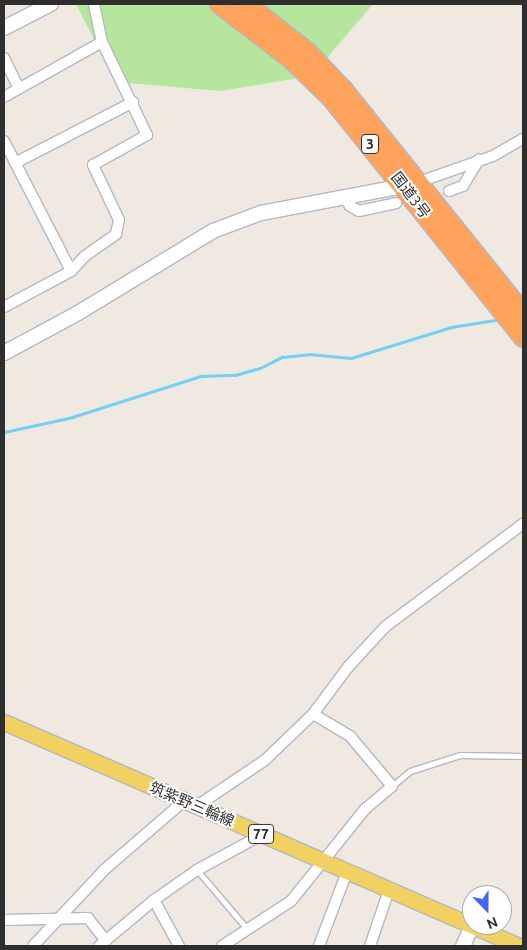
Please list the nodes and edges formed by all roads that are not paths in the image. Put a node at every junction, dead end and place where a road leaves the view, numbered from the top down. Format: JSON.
{"nodes":[{"id":1,"x":51,"y":4,"type":"edge"},
{"id":2,"x":94,"y":4,"type":"edge"},
{"id":3,"x":219,"y":4,"type":"edge"},
{"id":4,"x":247,"y":4,"type":"edge"},
{"id":5,"x":4,"y":28,"type":"edge"},
{"id":6,"x":102,"y":42,"type":"junction"},
{"id":7,"x":4,"y":58,"type":"edge"},
{"id":8,"x":19,"y":89,"type":"junction"},
{"id":9,"x":4,"y":97,"type":"edge"},
{"id":10,"x":133,"y":102,"type":"junction"},
{"id":11,"x":523,"y":139,"type":"edge"},
{"id":12,"x":4,"y":141,"type":"edge"},
{"id":13,"x":479,"y":159,"type":"junction"},
{"id":14,"x":15,"y":162,"type":"junction"},
{"id":15,"x":411,"y":184,"type":"junction"},
{"id":16,"x":449,"y":192,"type":"dead end"},
{"id":17,"x":344,"y":197,"type":"junction"},
{"id":18,"x":396,"y":203,"type":"dead end"},
{"id":19,"x":71,"y":271,"type":"junction"},
{"id":20,"x":4,"y":307,"type":"edge"},
{"id":21,"x":515,"y":318,"type":"edge"},
{"id":22,"x":4,"y":353,"type":"edge"},
{"id":23,"x":523,"y":524,"type":"edge"},
{"id":24,"x":313,"y":714,"type":"junction"},
{"id":25,"x":4,"y":722,"type":"edge"},
{"id":26,"x":523,"y":756,"type":"edge"},
{"id":27,"x":392,"y":786,"type":"junction"},
{"id":28,"x":191,"y":803,"type":"junction"},
{"id":29,"x":263,"y":834,"type":"junction"},
{"id":30,"x":325,"y":861,"type":"junction"},
{"id":31,"x":197,"y":870,"type":"junction"},
{"id":32,"x":347,"y":872,"type":"junction"},
{"id":33,"x":388,"y":890,"type":"junction"},
{"id":34,"x":154,"y":900,"type":"junction"},
{"id":35,"x":61,"y":918,"type":"junction"},
{"id":36,"x":4,"y":920,"type":"edge"},
{"id":37,"x":462,"y":922,"type":"edge"},
{"id":38,"x":247,"y":930,"type":"junction"},
{"id":39,"x":493,"y":935,"type":"edge"},
{"id":40,"x":102,"y":943,"type":"edge"},
{"id":41,"x":33,"y":946,"type":"edge"},
{"id":42,"x":179,"y":946,"type":"edge"},
{"id":43,"x":223,"y":946,"type":"edge"},
{"id":44,"x":319,"y":946,"type":"edge"},
{"id":45,"x":370,"y":946,"type":"edge"},
{"id":46,"x":518,"y":946,"type":"edge"}],
"edges":[{"from":1,"to":5,"type":"street"},
{"from":2,"to":6,"type":"street"},
{"from":3,"to":15,"type":"highway","name":"国道3号","number":"3"},
{"from":4,"to":15,"type":"highway","name":"国道3号","number":"3"},
{"from":6,"to":8,"type":"street"},
{"from":6,"to":10,"type":"street"},
{"from":7,"to":8,"type":"street"},
{"from":8,"to":9,"type":"street"},
{"from":10,"to":14,"type":"street"},
{"from":10,"to":19,"type":"street"},
{"from":11,"to":13,"type":"street"},
{"from":12,"to":14,"type":"street"},
{"from":13,"to":15,"type":"street"},
{"from":13,"to":16,"type":"street"},
{"from":14,"to":19,"type":"street"},
{"from":15,"to":17,"type":"street"},
{"from":15,"to":21,"type":"highway","name":"国道3号","number":"3"},
{"from":17,"to":18,"type":"street"},
{"from":17,"to":22,"type":"street"},
{"from":19,"to":20,"type":"street"},
{"from":23,"to":24,"type":"street"},
{"from":24,"to":27,"type":"street"},
{"from":24,"to":28,"type":"street"},
{"from":25,"to":28,"type":"main road","name":"筑紫野三輪線","number":"77"},
{"from":26,"to":27,"type":"lane"},
{"from":27,"to":30,"type":"street"},
{"from":28,"to":29,"type":"main road","name":"筑紫野三輪線","number":"77"},
{"from":28,"to":35,"type":"street"},
{"from":29,"to":30,"type":"main road","name":"筑紫野三輪線","number":"77"},
{"from":29,"to":31,"type":"street"},
{"from":30,"to":32,"type":"main road","name":"筑紫野三輪線","number":"77"},
{"from":30,"to":38,"type":"street"},
{"from":31,"to":34,"type":"street"},
{"from":31,"to":38,"type":"lane"},
{"from":32,"to":33,"type":"main road","name":"筑紫野三輪線","number":"77"},
{"from":32,"to":44,"type":"street"},
{"from":33,"to":37,"type":"main road","name":"筑紫野三輪線","number":"77"},
{"from":33,"to":45,"type":"street"},
{"from":34,"to":40,"type":"street"},
{"from":34,"to":42,"type":"street"},
{"from":35,"to":36,"type":"street"},
{"from":35,"to":40,"type":"street"},
{"from":35,"to":41,"type":"street"},
{"from":38,"to":43,"type":"street"},
{"from":39,"to":46,"type":"main road","name":"筑紫野三輪線","number":"77"}]}
